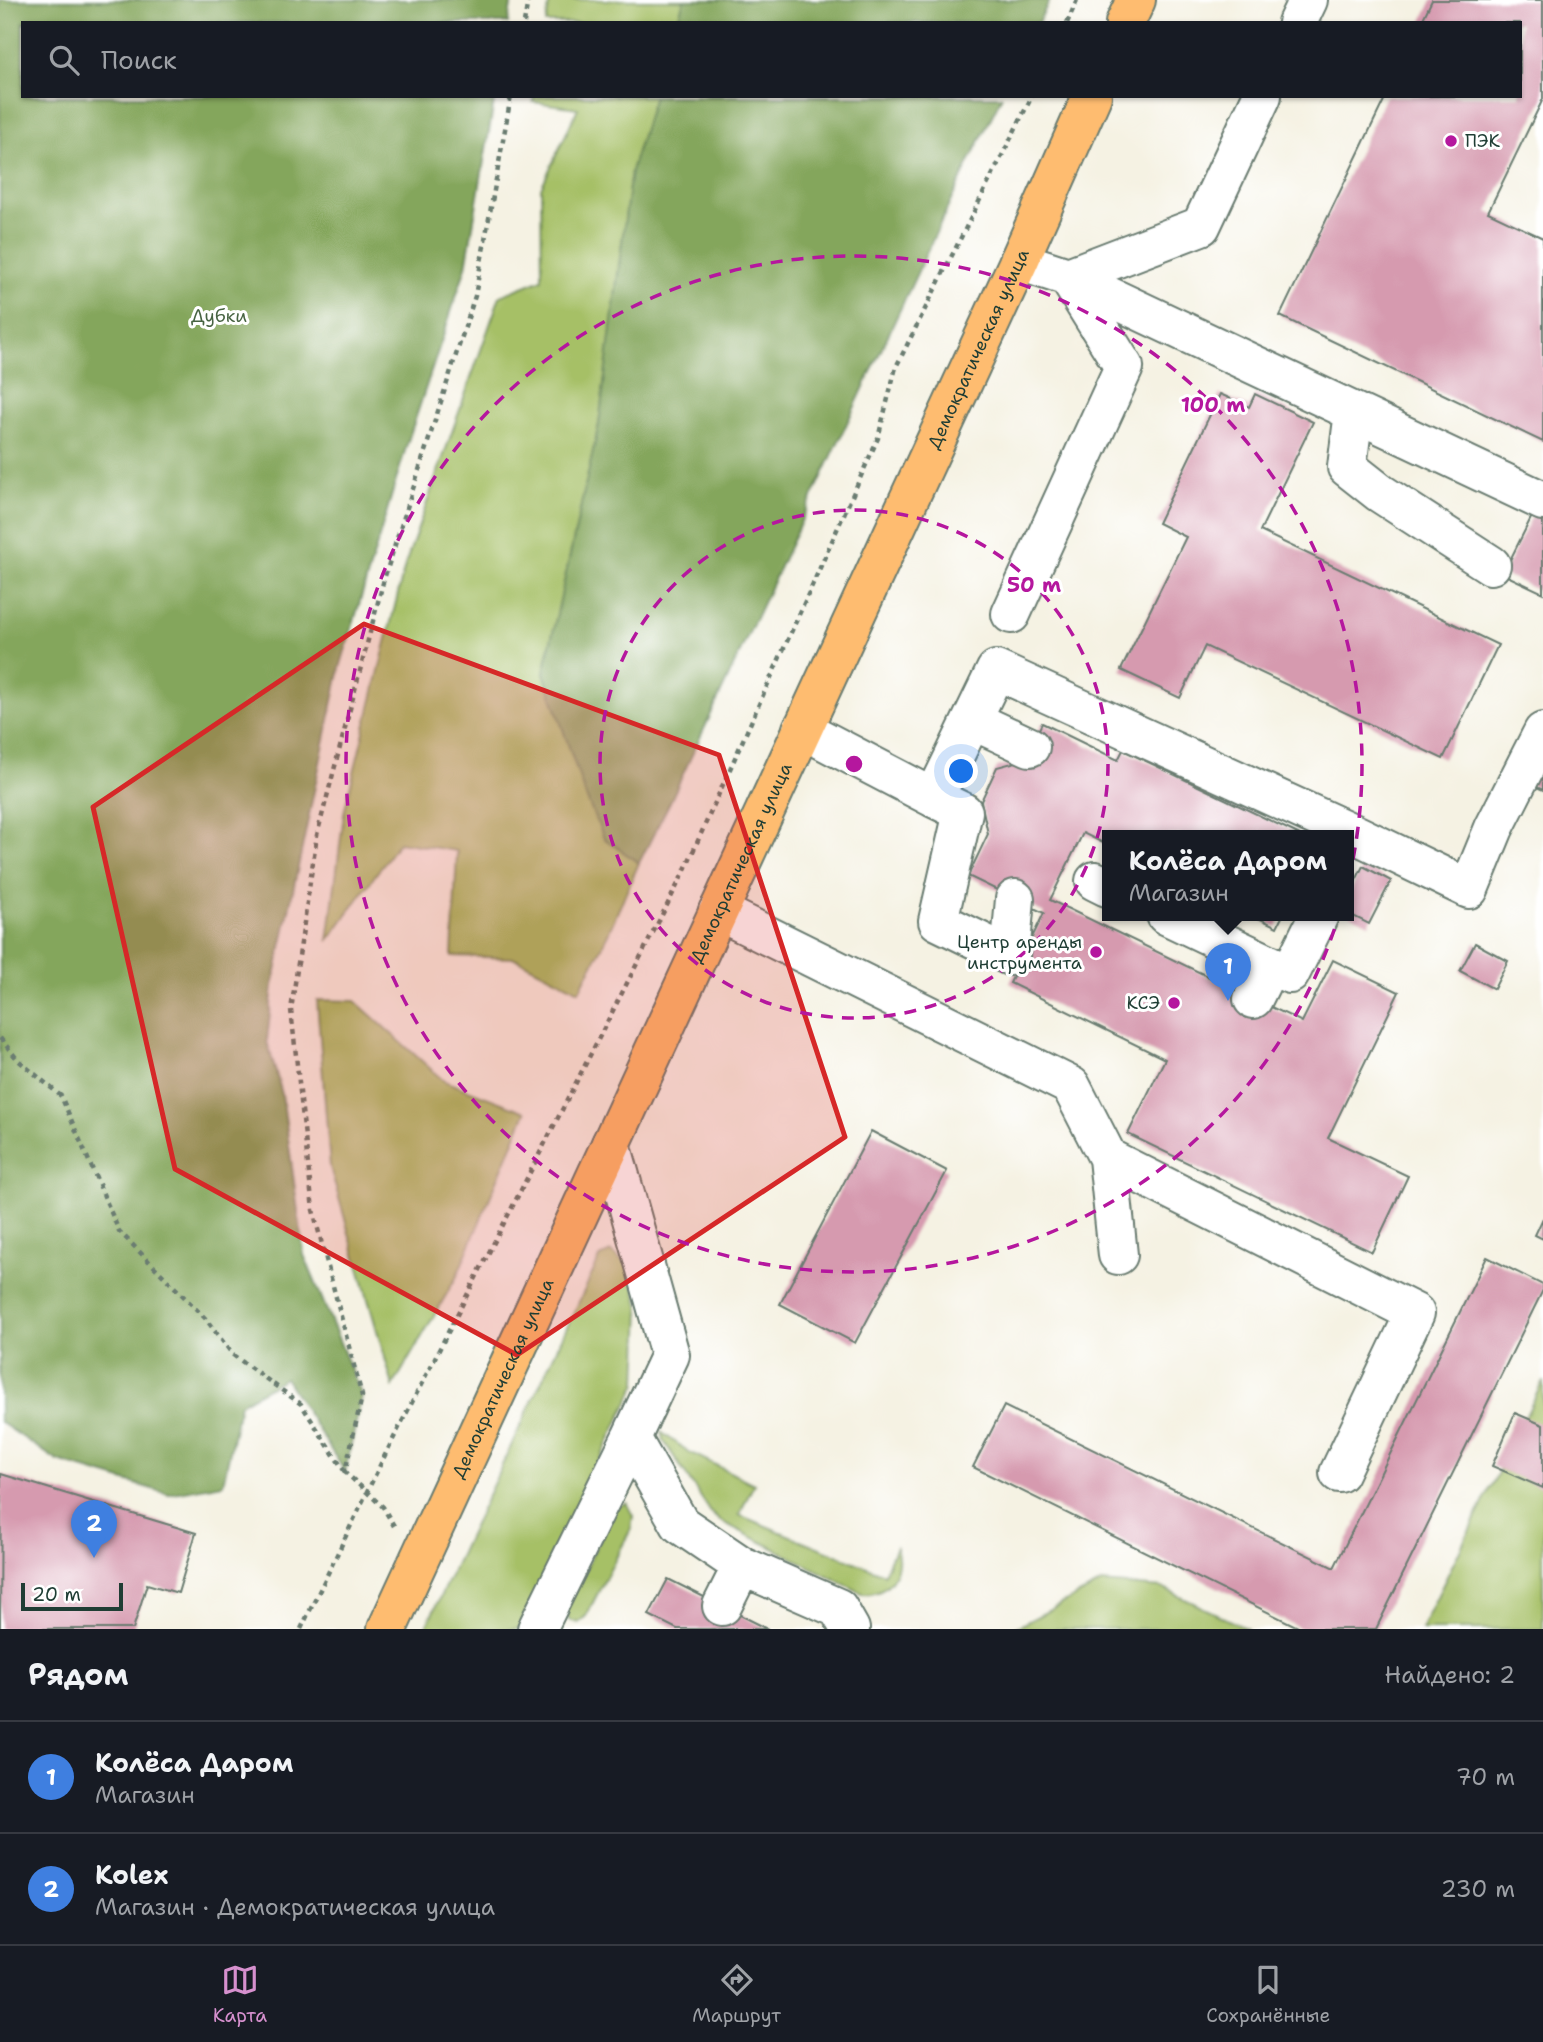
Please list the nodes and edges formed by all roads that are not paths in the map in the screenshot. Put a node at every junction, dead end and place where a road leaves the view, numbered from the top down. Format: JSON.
{"nodes":[{"id":1,"x":1136,"y":0,"type":"edge"},
{"id":2,"x":1308,"y":0,"type":"edge"},
{"id":3,"x":1126,"y":21,"type":"edge"},
{"id":4,"x":1298,"y":21,"type":"edge"},
{"id":5,"x":1091,"y":98,"type":"edge"},
{"id":6,"x":1261,"y":98,"type":"edge"},
{"id":7,"x":1019,"y":261,"type":"junction"},
{"id":8,"x":1068,"y":277,"type":"junction"},
{"id":9,"x":1354,"y":412,"type":"junction"},
{"id":10,"x":1543,"y":502,"type":"edge"},
{"id":11,"x":1491,"y":565,"type":"dead end"},
{"id":12,"x":1011,"y":614,"type":"dead end"},
{"id":13,"x":972,"y":720,"type":"junction"},
{"id":14,"x":802,"y":729,"type":"junction"},
{"id":15,"x":1543,"y":732,"type":"edge"},
{"id":16,"x":1030,"y":747,"type":"dead end"},
{"id":17,"x":934,"y":798,"type":"junction"},
{"id":18,"x":1324,"y":830,"type":"edge"},
{"id":19,"x":1354,"y":844,"type":"edge"},
{"id":20,"x":1015,"y":899,"type":"dead end"},
{"id":21,"x":718,"y":911,"type":"junction"},
{"id":22,"x":1178,"y":921,"type":"edge"},
{"id":23,"x":1316,"y":921,"type":"edge"},
{"id":24,"x":1270,"y":965,"type":"junction"},
{"id":25,"x":1254,"y":999,"type":"dead end"},
{"id":26,"x":611,"y":1144,"type":"junction"},
{"id":27,"x":1108,"y":1158,"type":"junction"},
{"id":28,"x":1118,"y":1255,"type":"dead end"},
{"id":29,"x":631,"y":1438,"type":"junction"},
{"id":30,"x":1339,"y":1473,"type":"dead end"},
{"id":31,"x":742,"y":1566,"type":"junction"},
{"id":32,"x":722,"y":1606,"type":"dead end"},
{"id":33,"x":387,"y":1629,"type":"edge"},
{"id":34,"x":537,"y":1629,"type":"edge"},
{"id":35,"x":850,"y":1629,"type":"edge"}],
"edges":[{"from":1,"to":3,"type":"main road"},
{"from":2,"to":4,"type":"lane"},
{"from":5,"to":7,"type":"main road","name":"Демократическая улица"},
{"from":6,"to":8,"type":"lane"},
{"from":7,"to":8,"type":"lane"},
{"from":7,"to":14,"type":"main road","name":"Демократическая улица"},
{"from":8,"to":9,"type":"lane"},
{"from":8,"to":12,"type":"lane"},
{"from":9,"to":10,"type":"lane"},
{"from":9,"to":11,"type":"lane"},
{"from":13,"to":16,"type":"lane"},
{"from":13,"to":17,"type":"lane"},
{"from":13,"to":18,"type":"lane"},
{"from":14,"to":17,"type":"lane"},
{"from":14,"to":21,"type":"main road","name":"Демократическая улица"},
{"from":15,"to":19,"type":"lane"},
{"from":17,"to":20,"type":"lane"},
{"from":21,"to":26,"type":"main road","name":"Демократическая улица"},
{"from":21,"to":27,"type":"lane"},
{"from":22,"to":24,"type":"lane"},
{"from":23,"to":24,"type":"lane"},
{"from":24,"to":25,"type":"lane"},
{"from":26,"to":29,"type":"lane"},
{"from":26,"to":33,"type":"main road","name":"Демократическая улица"},
{"from":27,"to":28,"type":"lane"},
{"from":27,"to":30,"type":"lane"},
{"from":29,"to":31,"type":"lane"},
{"from":29,"to":34,"type":"lane"},
{"from":31,"to":32,"type":"lane"},
{"from":31,"to":35,"type":"lane"}]}
